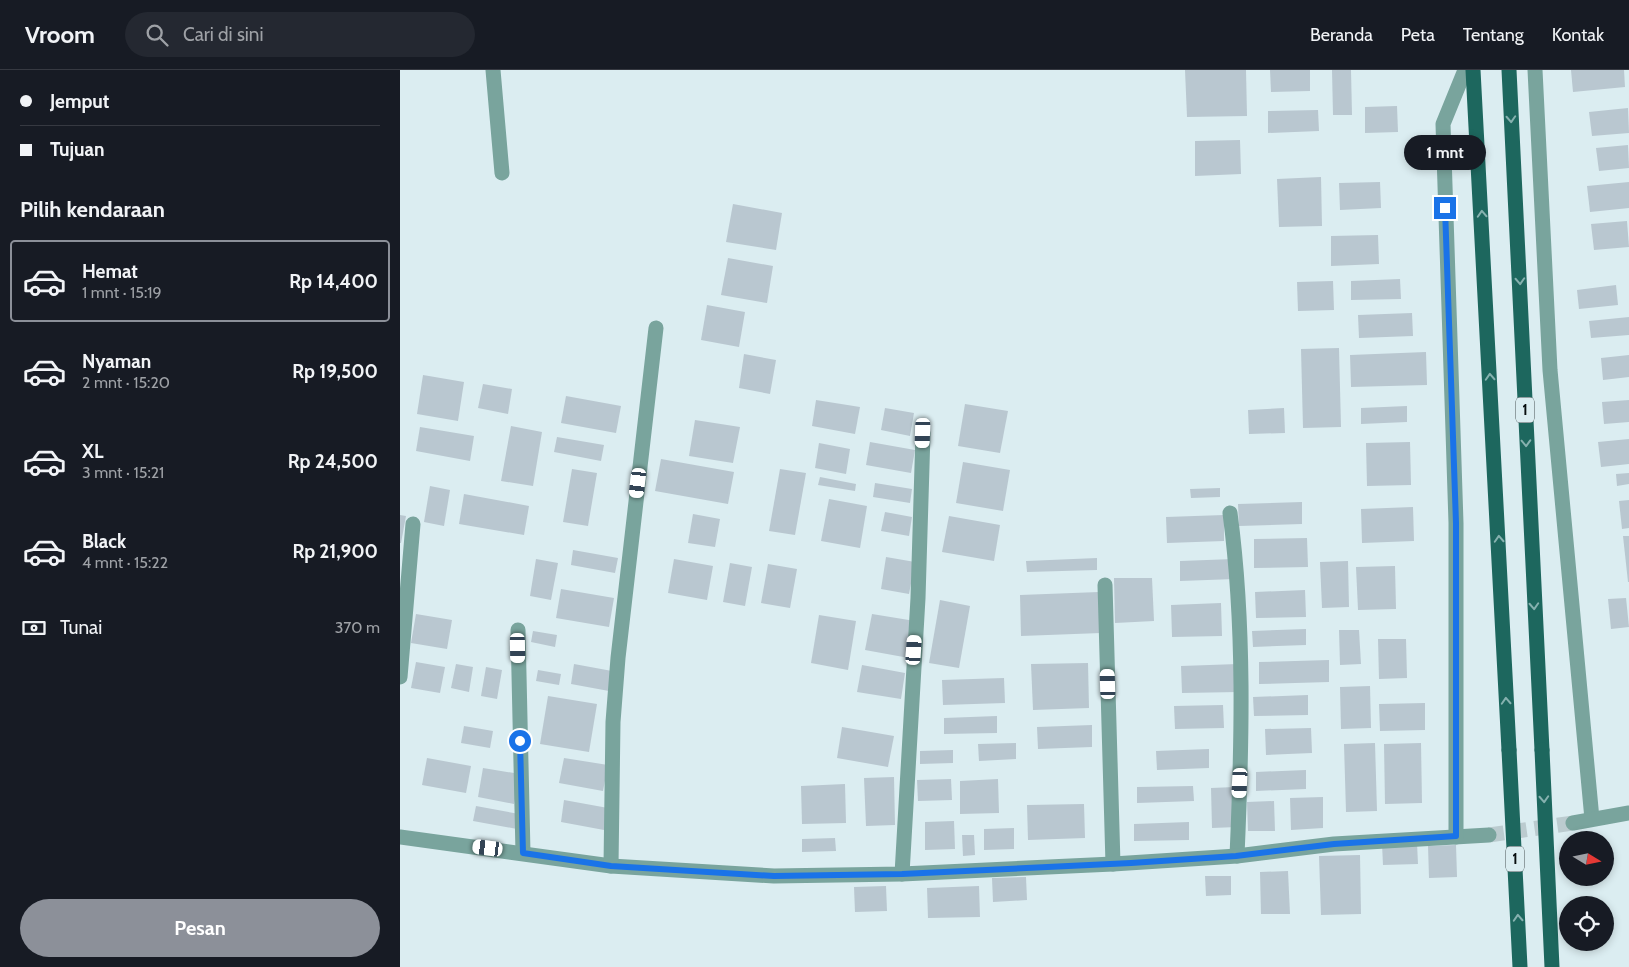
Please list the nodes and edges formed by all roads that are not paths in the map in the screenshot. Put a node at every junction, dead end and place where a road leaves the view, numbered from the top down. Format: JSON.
{"nodes":[{"id":1,"x":493,"y":70,"type":"edge"},
{"id":2,"x":1465,"y":70,"type":"edge"},
{"id":3,"x":1473,"y":70,"type":"edge"},
{"id":4,"x":1509,"y":70,"type":"edge"},
{"id":5,"x":1535,"y":70,"type":"edge"},
{"id":6,"x":502,"y":172,"type":"dead end"},
{"id":7,"x":656,"y":328,"type":"dead end"},
{"id":8,"x":923,"y":433,"type":"dead end"},
{"id":9,"x":1230,"y":513,"type":"dead end"},
{"id":10,"x":414,"y":524,"type":"dead end"},
{"id":11,"x":1105,"y":585,"type":"dead end"},
{"id":12,"x":518,"y":630,"type":"dead end"},
{"id":13,"x":400,"y":677,"type":"edge"},
{"id":14,"x":1629,"y":813,"type":"edge"},
{"id":15,"x":1592,"y":819,"type":"junction"},
{"id":16,"x":1573,"y":824,"type":"tunnel mouth"},
{"id":17,"x":1489,"y":835,"type":"tunnel mouth"},
{"id":18,"x":1456,"y":836,"type":"junction"},
{"id":19,"x":400,"y":837,"type":"edge"},
{"id":20,"x":523,"y":853,"type":"junction"},
{"id":21,"x":1236,"y":856,"type":"junction"},
{"id":22,"x":1114,"y":864,"type":"junction"},
{"id":23,"x":611,"y":866,"type":"junction"},
{"id":24,"x":902,"y":874,"type":"junction"},
{"id":25,"x":1520,"y":967,"type":"edge"},
{"id":26,"x":1552,"y":967,"type":"edge"}],
"edges":[{"from":1,"to":6,"type":"street"},
{"from":2,"to":18,"type":"street"},
{"from":25,"to":3,"type":"main road","number":"1","one_way":true,"bridge":true},
{"from":4,"to":26,"type":"main road","number":"1","one_way":true,"bridge":true},
{"from":5,"to":15,"type":"street"},
{"from":7,"to":23,"type":"street"},
{"from":8,"to":24,"type":"street"},
{"from":9,"to":21,"type":"street"},
{"from":10,"to":13,"type":"street"},
{"from":11,"to":22,"type":"street"},
{"from":12,"to":20,"type":"street"},
{"from":14,"to":15,"type":"street"},
{"from":15,"to":16,"type":"street"},
{"from":17,"to":18,"type":"street"},
{"from":18,"to":21,"type":"street"},
{"from":19,"to":20,"type":"street"},
{"from":20,"to":23,"type":"street"},
{"from":21,"to":22,"type":"street"},
{"from":22,"to":24,"type":"street"},
{"from":23,"to":24,"type":"street"}]}
